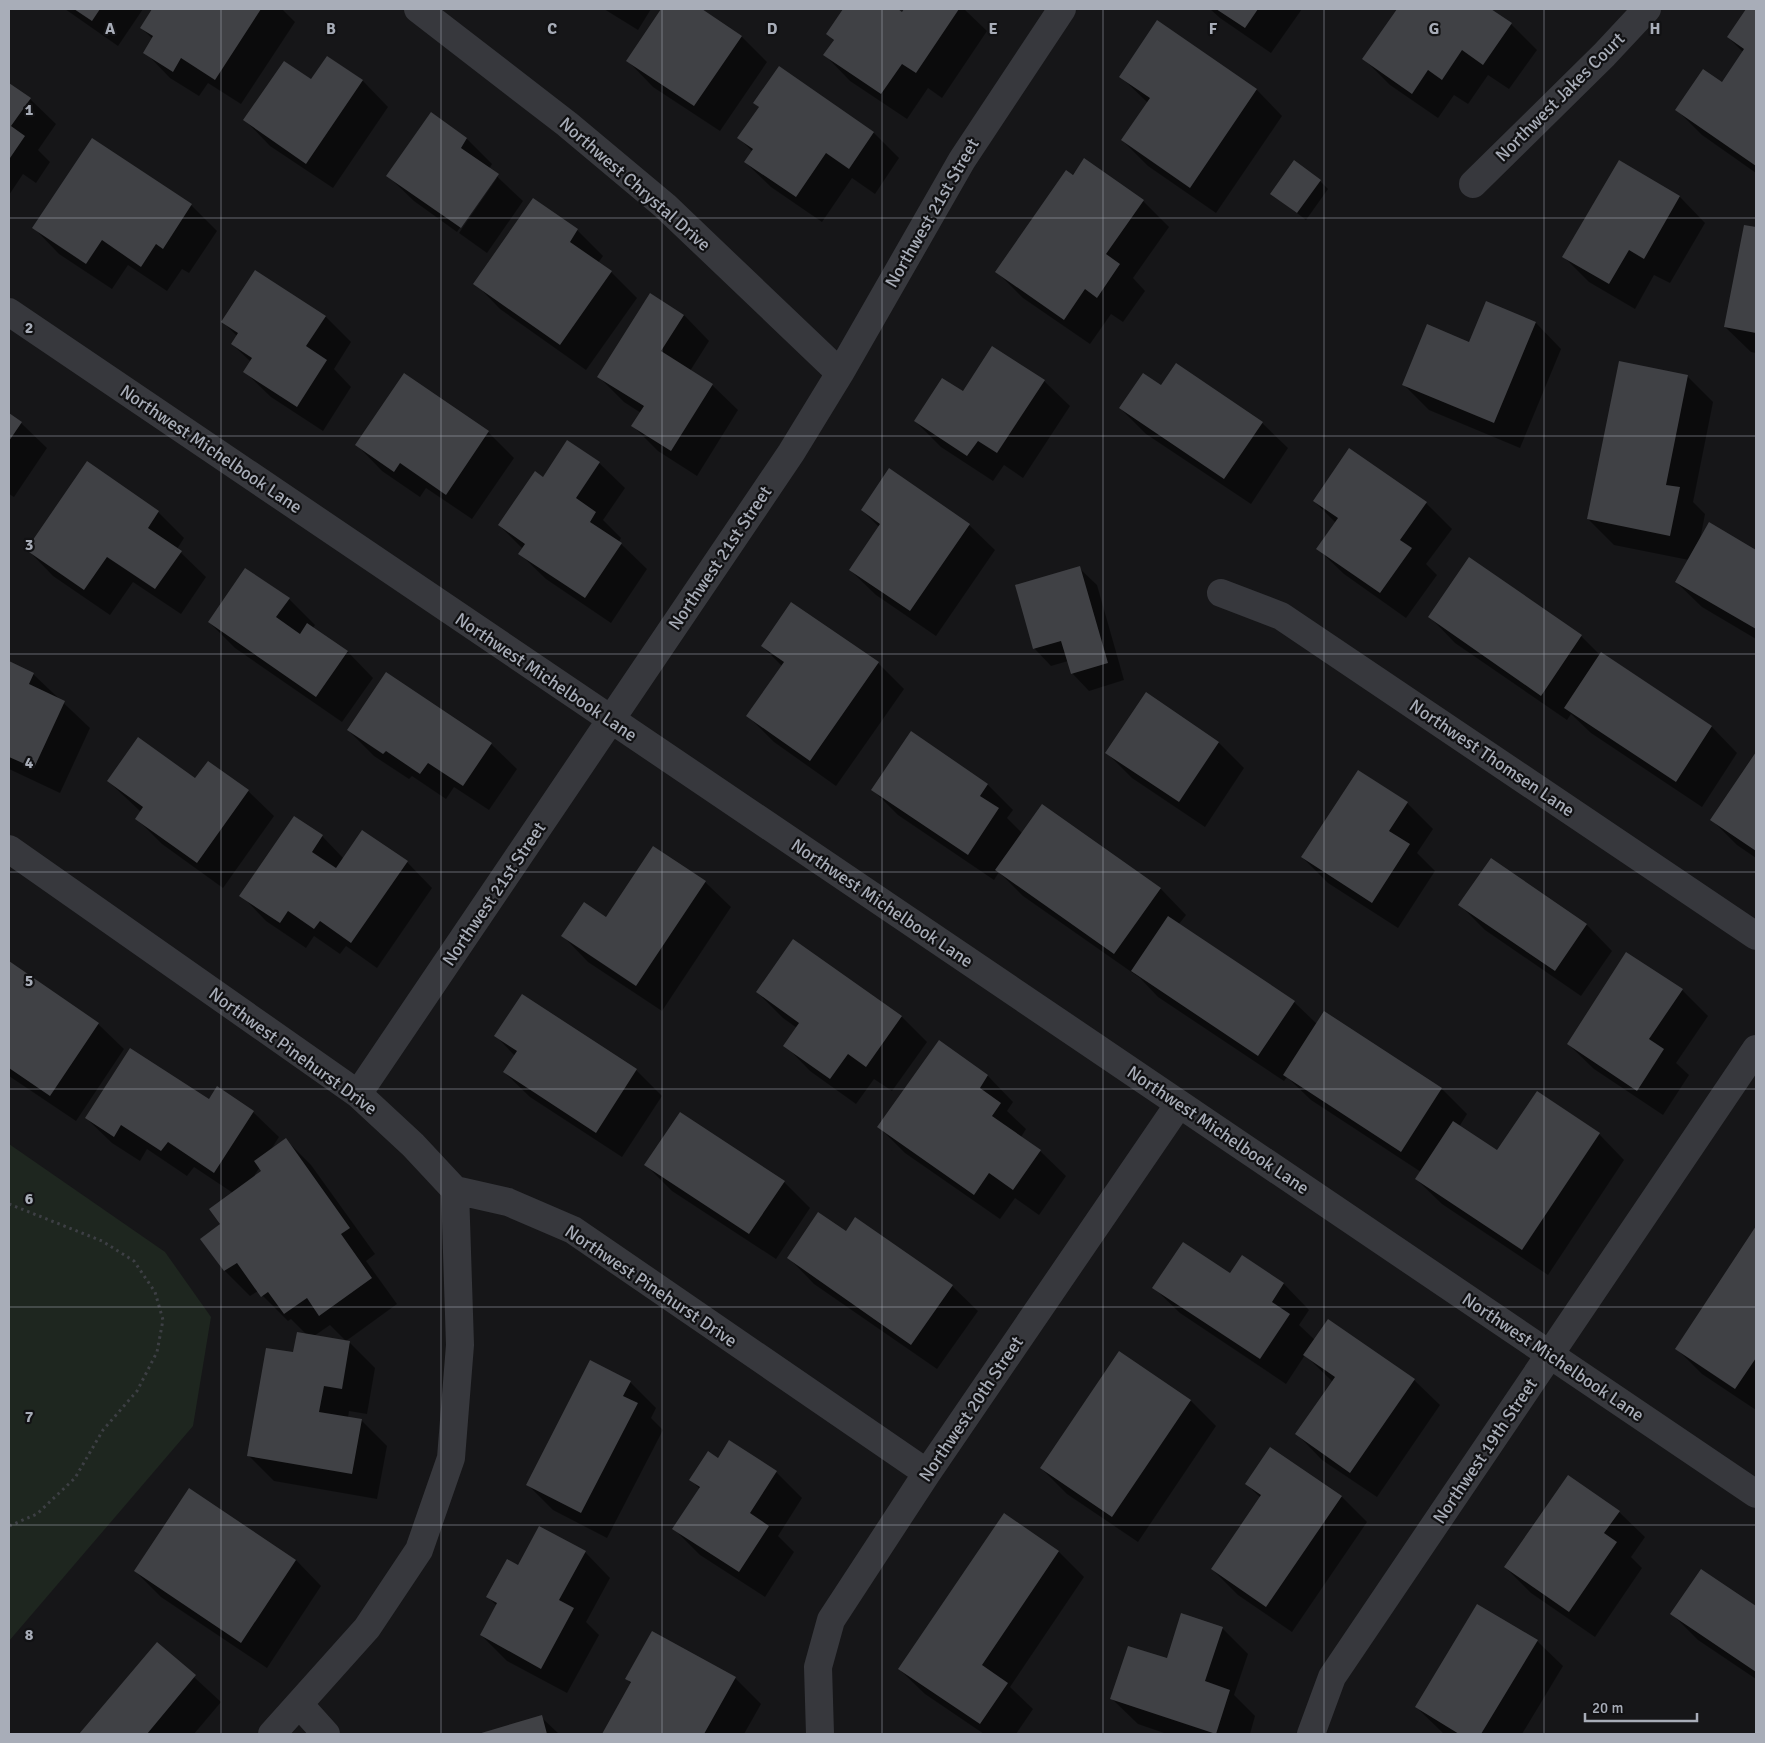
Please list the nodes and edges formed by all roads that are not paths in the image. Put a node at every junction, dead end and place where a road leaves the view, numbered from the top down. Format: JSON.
{"nodes":[{"id":1,"x":418,"y":9,"type":"edge"},
{"id":2,"x":1062,"y":9,"type":"edge"},
{"id":3,"x":1647,"y":9,"type":"edge"},
{"id":4,"x":1473,"y":184,"type":"dead end"},
{"id":5,"x":9,"y":312,"type":"edge"},
{"id":6,"x":840,"y":373,"type":"junction"},
{"id":7,"x":1221,"y":593,"type":"dead end"},
{"id":8,"x":611,"y":721,"type":"junction"},
{"id":9,"x":9,"y":849,"type":"edge"},
{"id":10,"x":1756,"y":936,"type":"edge"},
{"id":11,"x":1756,"y":1049,"type":"edge"},
{"id":12,"x":358,"y":1094,"type":"junction"},
{"id":13,"x":1179,"y":1104,"type":"junction"},
{"id":14,"x":455,"y":1190,"type":"junction"},
{"id":15,"x":1550,"y":1354,"type":"junction"},
{"id":16,"x":927,"y":1474,"type":"junction"},
{"id":17,"x":1756,"y":1494,"type":"edge"},
{"id":18,"x":299,"y":1704,"type":"junction"},
{"id":19,"x":272,"y":1734,"type":"edge"},
{"id":20,"x":326,"y":1734,"type":"edge"},
{"id":21,"x":820,"y":1734,"type":"edge"},
{"id":22,"x":1310,"y":1734,"type":"edge"}],
"edges":[{"from":1,"to":6,"type":"street","name":"Northwest Chrystal Drive"},
{"from":2,"to":6,"type":"street","name":"Northwest 21st Street"},
{"from":3,"to":4,"type":"street","name":"Northwest Jakes Court"},
{"from":5,"to":8,"type":"street","name":"Northwest Michelbook Lane"},
{"from":6,"to":8,"type":"street","name":"Northwest 21st Street"},
{"from":7,"to":10,"type":"street","name":"Northwest Thomsen Lane"},
{"from":8,"to":12,"type":"street","name":"Northwest 21st Street"},
{"from":8,"to":13,"type":"street","name":"Northwest Michelbook Lane"},
{"from":9,"to":12,"type":"street","name":"Northwest Pinehurst Drive"},
{"from":11,"to":15,"type":"street","name":"Northwest 19th Street"},
{"from":12,"to":14,"type":"street","name":"Northwest Pinehurst Drive"},
{"from":13,"to":15,"type":"street","name":"Northwest Michelbook Lane"},
{"from":13,"to":16,"type":"street","name":"Northwest 20th Street"},
{"from":14,"to":16,"type":"street","name":"Northwest Pinehurst Drive"},
{"from":14,"to":18,"type":"street"},
{"from":15,"to":17,"type":"street","name":"Northwest Michelbook Lane"},
{"from":15,"to":22,"type":"street","name":"Northwest 19th Street"},
{"from":16,"to":21,"type":"street","name":"Northwest 20th Street"},
{"from":18,"to":19,"type":"street"},
{"from":18,"to":20,"type":"street"}]}
